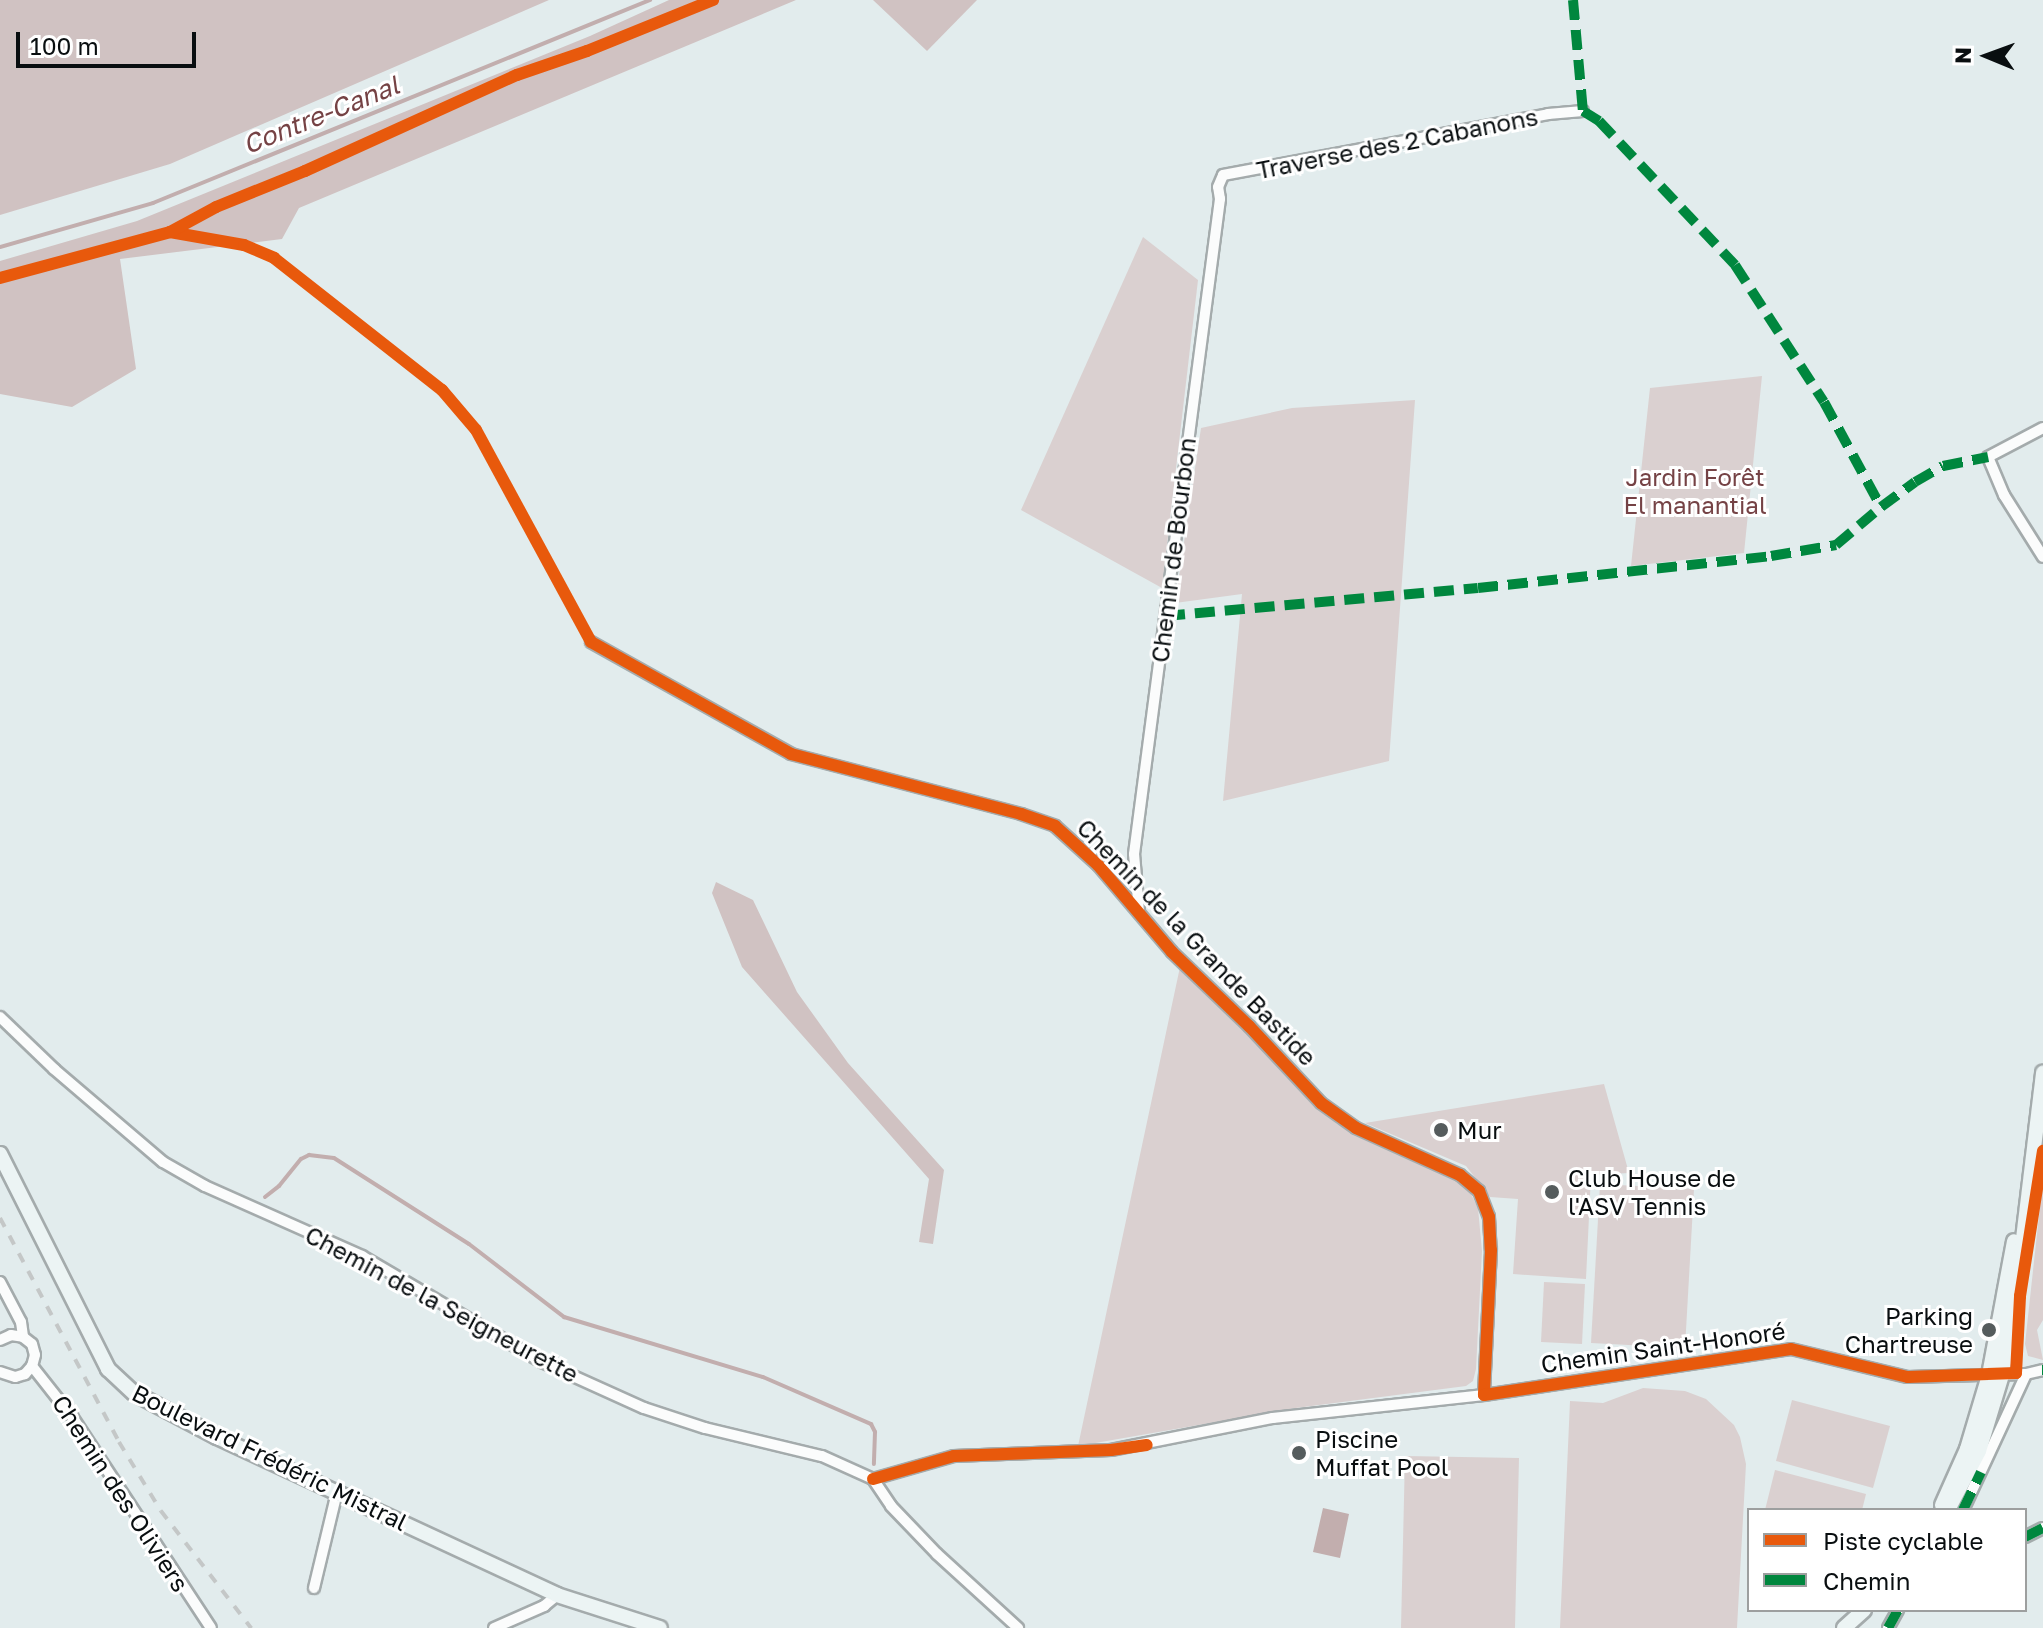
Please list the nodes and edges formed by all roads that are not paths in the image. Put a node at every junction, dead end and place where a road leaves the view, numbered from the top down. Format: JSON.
{"nodes":[{"id":1,"x":1583,"y":111,"type":"dead end"},
{"id":2,"x":1218,"y":187,"type":"joint"},
{"id":3,"x":2043,"y":428,"type":"edge"},
{"id":4,"x":2043,"y":557,"type":"edge"},
{"id":5,"x":591,"y":642,"type":"dead end"},
{"id":6,"x":1140,"y":914,"type":"junction"},
{"id":7,"x":0,"y":1017,"type":"edge"},
{"id":8,"x":2043,"y":1073,"type":"edge"},
{"id":9,"x":0,"y":1154,"type":"edge"},
{"id":10,"x":0,"y":1282,"type":"edge"},
{"id":11,"x":5,"y":1301,"type":"edge"},
{"id":12,"x":23,"y":1337,"type":"junction"},
{"id":13,"x":0,"y":1340,"type":"edge"},
{"id":14,"x":32,"y":1366,"type":"junction"},
{"id":15,"x":2043,"y":1370,"type":"edge"},
{"id":16,"x":2026,"y":1374,"type":"junction"},
{"id":17,"x":1996,"y":1375,"type":"junction"},
{"id":18,"x":2,"y":1376,"type":"edge"},
{"id":19,"x":1484,"y":1395,"type":"junction"},
{"id":20,"x":873,"y":1479,"type":"junction"},
{"id":21,"x":337,"y":1492,"type":"junction"},
{"id":22,"x":1941,"y":1508,"type":"edge"},
{"id":23,"x":1949,"y":1508,"type":"edge"},
{"id":24,"x":1964,"y":1508,"type":"edge"},
{"id":25,"x":314,"y":1588,"type":"dead end"},
{"id":26,"x":557,"y":1595,"type":"junction"},
{"id":27,"x":1862,"y":1612,"type":"edge"},
{"id":28,"x":640,"y":1625,"type":"edge"},
{"id":29,"x":208,"y":1626,"type":"edge"},
{"id":30,"x":494,"y":1628,"type":"edge"},
{"id":31,"x":660,"y":1628,"type":"edge"},
{"id":32,"x":1018,"y":1628,"type":"edge"},
{"id":33,"x":1844,"y":1628,"type":"edge"}],
"edges":[{"from":1,"to":2,"type":"street","name":"Traverse des 2 Cabanons"},
{"from":2,"to":6,"type":"street","name":"Chemin de Bourbon"},
{"from":3,"to":4,"type":"street"},
{"from":5,"to":6,"type":"street","name":"Chemin de la Grande Bastide"},
{"from":6,"to":19,"type":"street","name":"Chemin de la Grande Bastide"},
{"from":7,"to":20,"type":"street","name":"Chemin de la Seigneurette"},
{"from":8,"to":17,"type":"main road"},
{"from":9,"to":21,"type":"main road","name":"Boulevard Frédéric Mistral"},
{"from":10,"to":11,"type":"street"},
{"from":11,"to":12,"type":"street"},
{"from":12,"to":13,"type":"street"},
{"from":12,"to":14,"type":"street"},
{"from":14,"to":18,"type":"street"},
{"from":14,"to":29,"type":"street","name":"Chemin des Oliviers"},
{"from":15,"to":16,"type":"street","name":"Chemin Saint-Honoré"},
{"from":16,"to":17,"type":"street","name":"Chemin Saint-Honoré"},
{"from":16,"to":24,"type":"street"},
{"from":17,"to":19,"type":"street","name":"Chemin Saint-Honoré"},
{"from":17,"to":22,"type":"main road"},
{"from":17,"to":23,"type":"main road"},
{"from":19,"to":20,"type":"street","name":"Chemin Saint-Honoré"},
{"from":20,"to":32,"type":"street"},
{"from":21,"to":25,"type":"street"},
{"from":21,"to":26,"type":"main road","name":"Boulevard Frédéric Mistral"},
{"from":26,"to":28,"type":"main road","name":"Boulevard Frédéric Mistral"},
{"from":26,"to":30,"type":"street"},
{"from":27,"to":33,"type":"main road"},
{"from":28,"to":31,"type":"main road","name":"Boulevard Frédéric Mistral"}]}
